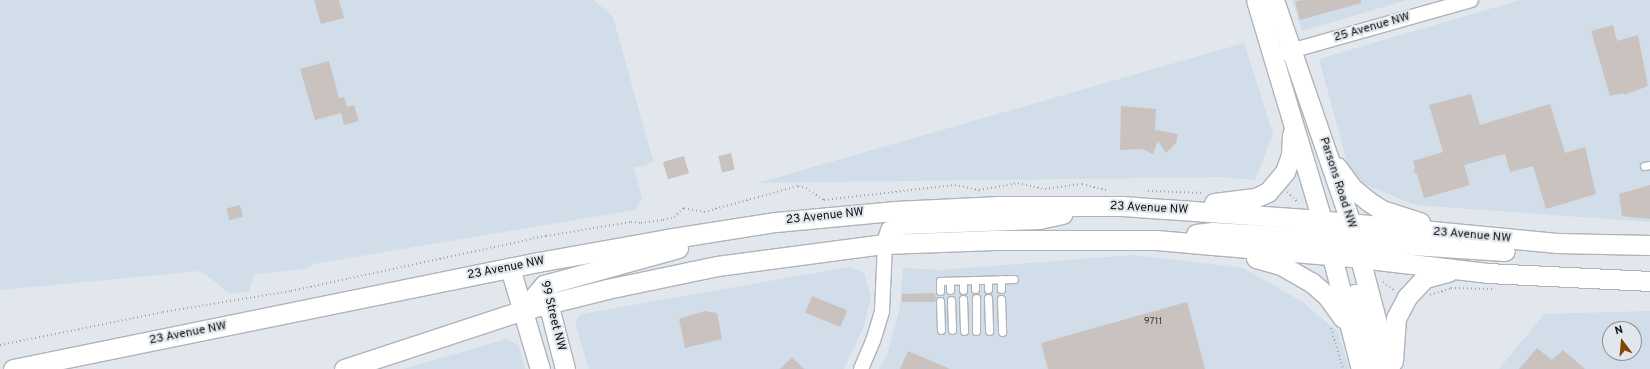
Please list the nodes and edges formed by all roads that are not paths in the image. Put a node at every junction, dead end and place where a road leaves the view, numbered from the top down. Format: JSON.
{"nodes":[{"id":1,"x":1256,"y":0,"type":"edge"},
{"id":2,"x":1274,"y":0,"type":"edge"},
{"id":3,"x":1471,"y":0,"type":"edge"},
{"id":4,"x":1293,"y":50,"type":"junction"},
{"id":5,"x":1274,"y":61,"type":"junction"},
{"id":6,"x":1284,"y":98,"type":"junction"},
{"id":7,"x":1311,"y":107,"type":"junction"},
{"id":8,"x":1113,"y":206,"type":"junction"},
{"id":9,"x":776,"y":222,"type":"junction"},
{"id":10,"x":1156,"y":240,"type":"junction"},
{"id":11,"x":1341,"y":240,"type":"junction"},
{"id":12,"x":1197,"y":243,"type":"junction"},
{"id":13,"x":885,"y":244,"type":"junction"},
{"id":14,"x":1650,"y":245,"type":"edge"},
{"id":15,"x":1610,"y":246,"type":"junction"},
{"id":16,"x":538,"y":262,"type":"junction"},
{"id":17,"x":510,"y":268,"type":"junction"},
{"id":18,"x":1460,"y":270,"type":"junction"},
{"id":19,"x":1000,"y":279,"type":"junction"},
{"id":20,"x":1014,"y":279,"type":"dead end"},
{"id":21,"x":975,"y":280,"type":"junction"},
{"id":22,"x":988,"y":280,"type":"junction"},
{"id":23,"x":950,"y":281,"type":"junction"},
{"id":24,"x":963,"y":281,"type":"junction"},
{"id":25,"x":1650,"y":281,"type":"edge"},
{"id":26,"x":988,"y":289,"type":"dead end"},
{"id":27,"x":1001,"y":289,"type":"dead end"},
{"id":28,"x":950,"y":290,"type":"dead end"},
{"id":29,"x":963,"y":290,"type":"dead end"},
{"id":30,"x":975,"y":290,"type":"dead end"},
{"id":31,"x":940,"y":291,"type":"dead end"},
{"id":32,"x":546,"y":294,"type":"junction"},
{"id":33,"x":976,"y":298,"type":"dead end"},
{"id":34,"x":988,"y":298,"type":"dead end"},
{"id":35,"x":1001,"y":298,"type":"dead end"},
{"id":36,"x":963,"y":299,"type":"dead end"},
{"id":37,"x":940,"y":300,"type":"dead end"},
{"id":38,"x":951,"y":300,"type":"dead end"},
{"id":39,"x":523,"y":310,"type":"junction"},
{"id":40,"x":941,"y":330,"type":"dead end"},
{"id":41,"x":952,"y":330,"type":"dead end"},
{"id":42,"x":964,"y":331,"type":"dead end"},
{"id":43,"x":976,"y":331,"type":"dead end"},
{"id":44,"x":988,"y":331,"type":"dead end"},
{"id":45,"x":1002,"y":332,"type":"dead end"},
{"id":46,"x":13,"y":369,"type":"edge"},
{"id":47,"x":344,"y":369,"type":"edge"},
{"id":48,"x":540,"y":369,"type":"edge"},
{"id":49,"x":565,"y":369,"type":"edge"},
{"id":50,"x":861,"y":369,"type":"edge"},
{"id":51,"x":1361,"y":369,"type":"edge"},
{"id":52,"x":1376,"y":369,"type":"edge"},
{"id":53,"x":1389,"y":369,"type":"edge"},
{"id":54,"x":1393,"y":369,"type":"edge"}],
"edges":[{"from":1,"to":5,"type":"main road","name":"Parsons Road NW"},
{"from":2,"to":4,"type":"main road","name":"Parsons Road NW"},
{"from":3,"to":4,"type":"street","name":"25 Avenue NW"},
{"from":4,"to":5,"type":"street","name":"25 Avenue NW"},
{"from":4,"to":7,"type":"main road","name":"Parsons Road NW"},
{"from":5,"to":6,"type":"main road","name":"Parsons Road NW"},
{"from":5,"to":11,"type":"main road"},
{"from":6,"to":8,"type":"main road"},
{"from":6,"to":11,"type":"main road","name":"Parsons Road NW"},
{"from":7,"to":11,"type":"main road","name":"Parsons Road NW"},
{"from":7,"to":15,"type":"main road"},
{"from":8,"to":9,"type":"main road","name":"23 Avenue NW"},
{"from":8,"to":11,"type":"main road","name":"23 Avenue NW"},
{"from":8,"to":13,"type":"main road"},
{"from":9,"to":16,"type":"main road","name":"23 Avenue NW"},
{"from":9,"to":32,"type":"main road"},
{"from":10,"to":11,"type":"main road"},
{"from":10,"to":12,"type":"main road","name":"23 Avenue NW"},
{"from":10,"to":13,"type":"main road","name":"23 Avenue NW"},
{"from":11,"to":12,"type":"main road","name":"23 Avenue NW"},
{"from":11,"to":15,"type":"main road"},
{"from":11,"to":18,"type":"main road","name":"23 Avenue NW"},
{"from":11,"to":51,"type":"main road","name":"Parsons Road NW"},
{"from":11,"to":52,"type":"main road"},
{"from":11,"to":53,"type":"main road","name":"Parsons Road NW"},
{"from":12,"to":51,"type":"main road"},
{"from":13,"to":32,"type":"main road","name":"23 Avenue NW"},
{"from":13,"to":50,"type":"street"},
{"from":14,"to":15,"type":"main road"},
{"from":16,"to":17,"type":"main road","name":"23 Avenue NW"},
{"from":16,"to":32,"type":"main road","name":"99 Street NW"},
{"from":17,"to":39,"type":"main road","name":"99 Street NW"},
{"from":17,"to":46,"type":"main road","name":"23 Avenue NW"},
{"from":18,"to":25,"type":"main road","name":"23 Avenue NW"},
{"from":18,"to":54,"type":"main road"},
{"from":19,"to":20,"type":"lane"},
{"from":19,"to":22,"type":"lane"},
{"from":19,"to":27,"type":"lane"},
{"from":21,"to":22,"type":"lane"},
{"from":21,"to":24,"type":"lane"},
{"from":21,"to":30,"type":"lane"},
{"from":22,"to":26,"type":"lane"},
{"from":23,"to":24,"type":"lane"},
{"from":23,"to":28,"type":"lane"},
{"from":23,"to":31,"type":"lane"},
{"from":24,"to":29,"type":"lane"},
{"from":32,"to":39,"type":"main road","name":"23 Avenue NW"},
{"from":32,"to":49,"type":"main road","name":"99 Street NW"},
{"from":33,"to":43,"type":"lane"},
{"from":34,"to":44,"type":"lane"},
{"from":35,"to":45,"type":"lane"},
{"from":36,"to":42,"type":"lane"},
{"from":37,"to":40,"type":"lane"},
{"from":38,"to":41,"type":"lane"},
{"from":39,"to":47,"type":"main road","name":"23 Avenue NW"},
{"from":39,"to":48,"type":"main road","name":"99 Street NW"}]}
